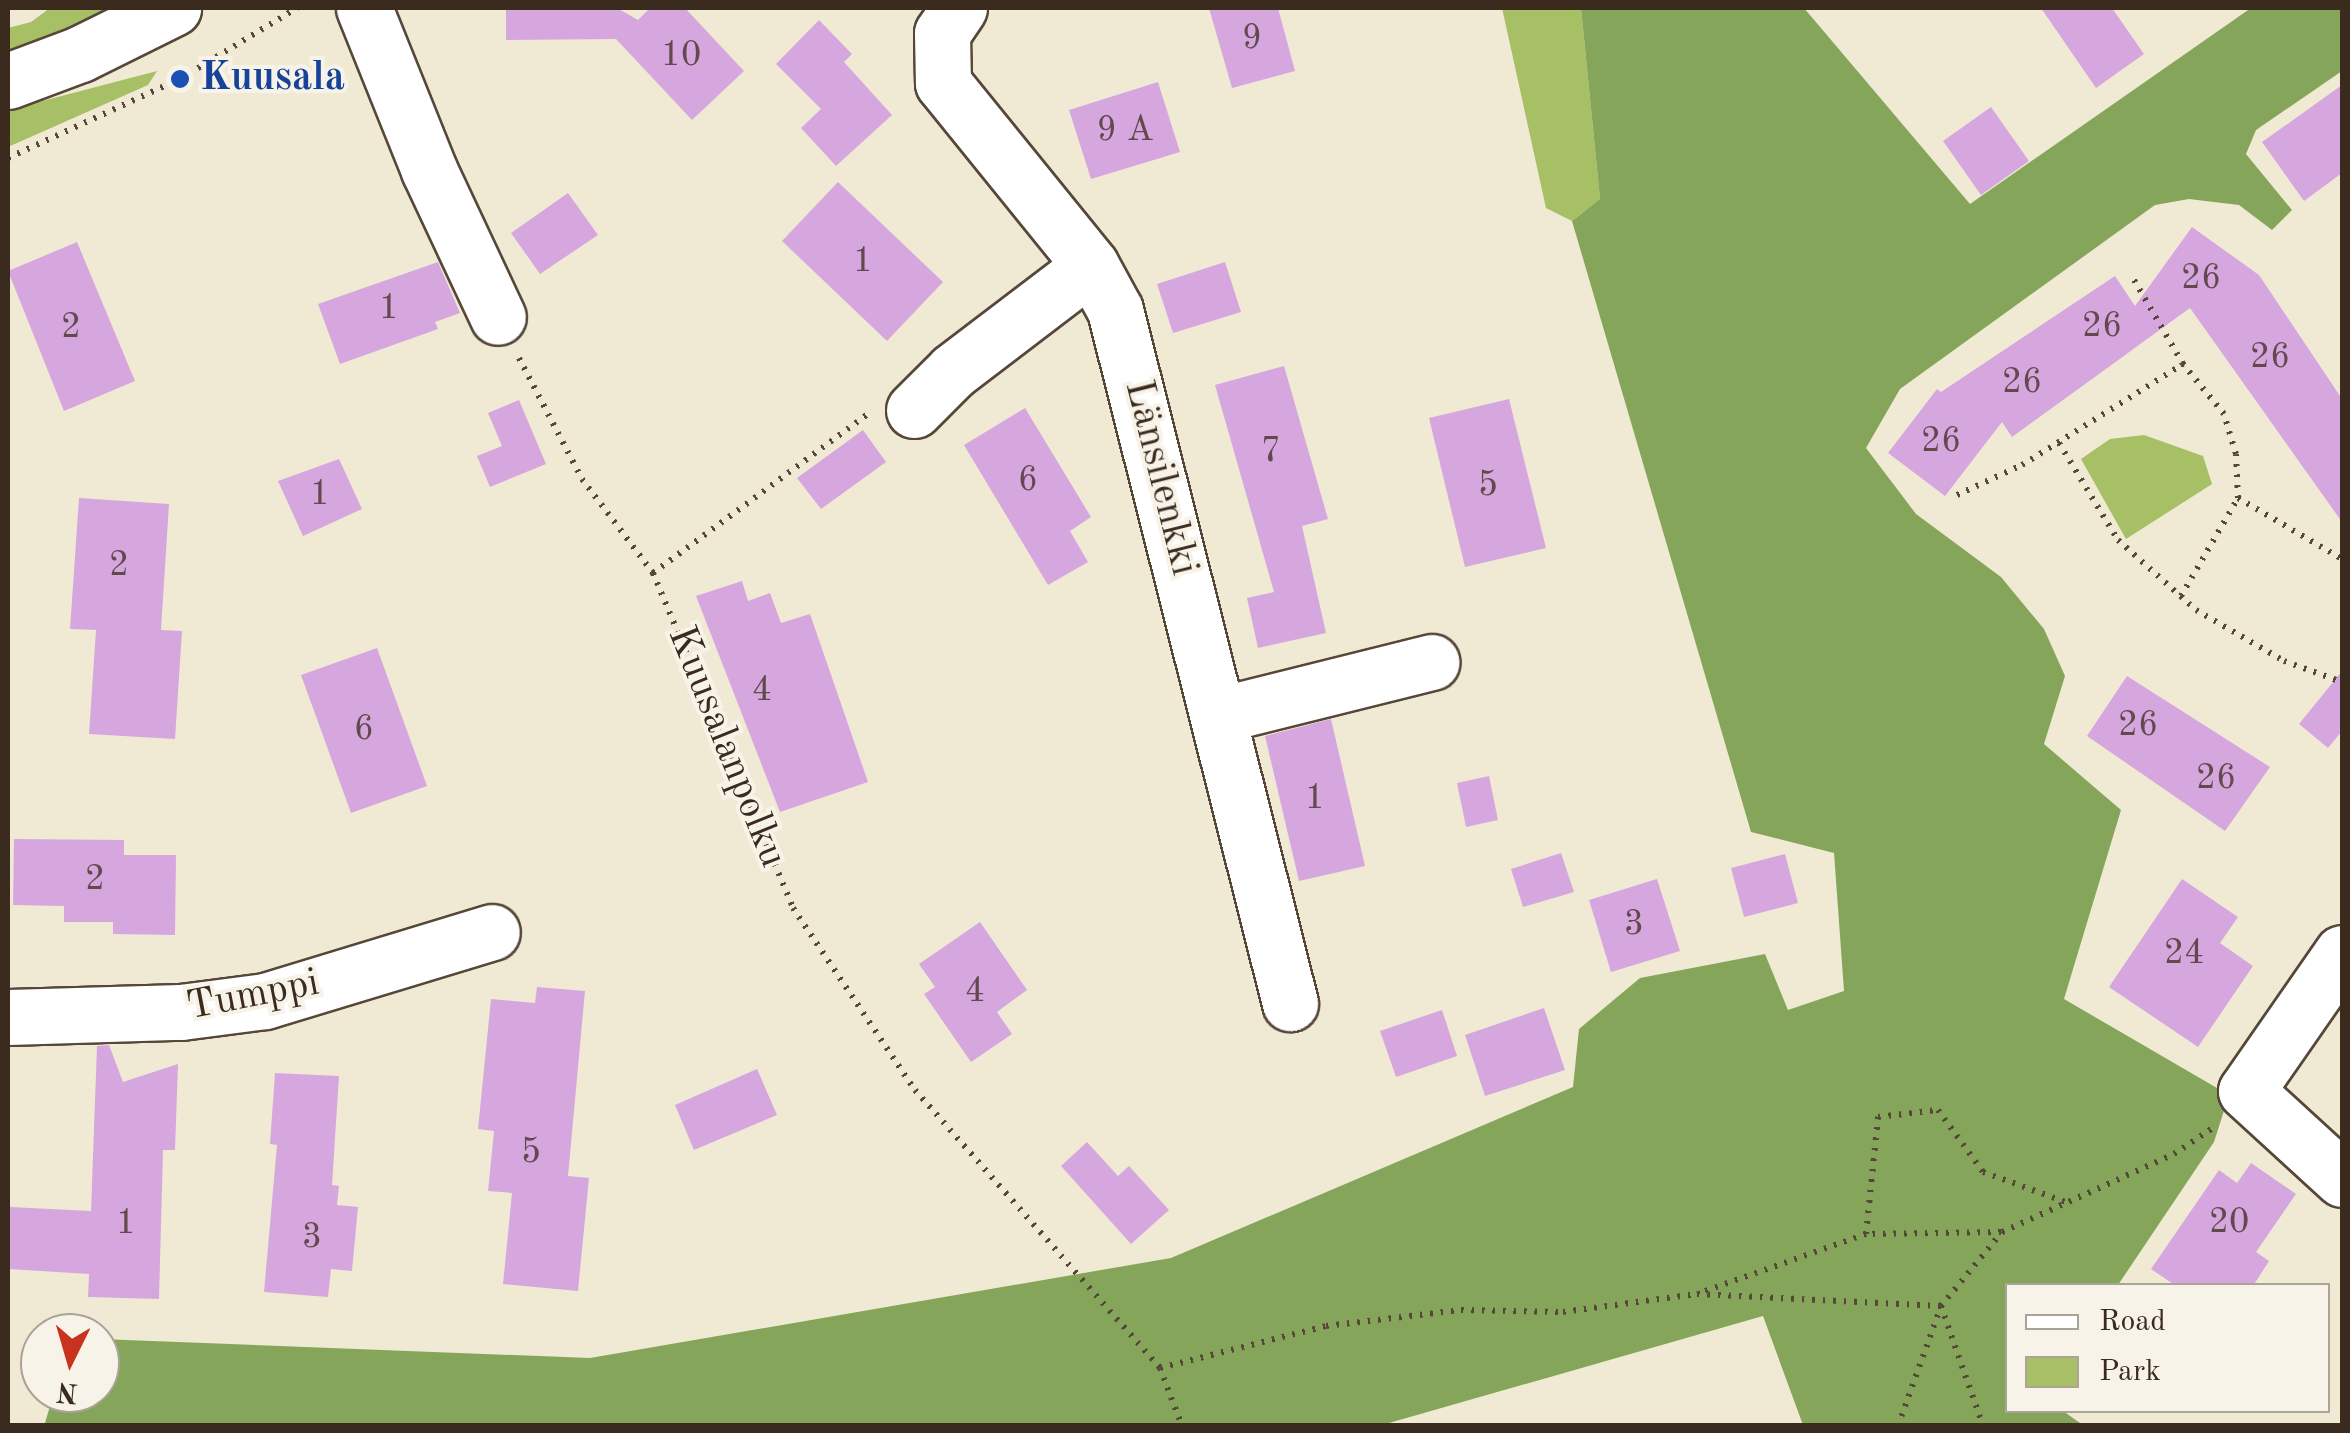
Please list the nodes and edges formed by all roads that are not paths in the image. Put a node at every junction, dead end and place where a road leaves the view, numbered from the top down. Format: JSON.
{"nodes":[{"id":1,"x":173,"y":8,"type":"edge"},
{"id":2,"x":364,"y":8,"type":"edge"},
{"id":3,"x":959,"y":8,"type":"edge"},
{"id":4,"x":8,"y":81,"type":"edge"},
{"id":5,"x":1090,"y":266,"type":"junction"},
{"id":6,"x":498,"y":316,"type":"road end"},
{"id":7,"x":914,"y":410,"type":"road end"},
{"id":8,"x":1432,"y":662,"type":"dead end"},
{"id":9,"x":1219,"y":715,"type":"junction"},
{"id":10,"x":492,"y":932,"type":"dead end"},
{"id":11,"x":2342,"y":953,"type":"edge"},
{"id":12,"x":1290,"y":1003,"type":"dead end"},
{"id":13,"x":8,"y":1016,"type":"edge"},
{"id":14,"x":2342,"y":1179,"type":"edge"}],
"edges":[{"from":1,"to":4,"type":"street"},
{"from":2,"to":6,"type":"street"},
{"from":3,"to":5,"type":"street","name":"Länsilenkki"},
{"from":5,"to":7,"type":"street"},
{"from":5,"to":9,"type":"street","name":"Länsilenkki"},
{"from":8,"to":9,"type":"street"},
{"from":9,"to":12,"type":"street","name":"Länsilenkki"},
{"from":10,"to":13,"type":"street","name":"Tumppi"},
{"from":11,"to":14,"type":"street"}]}
